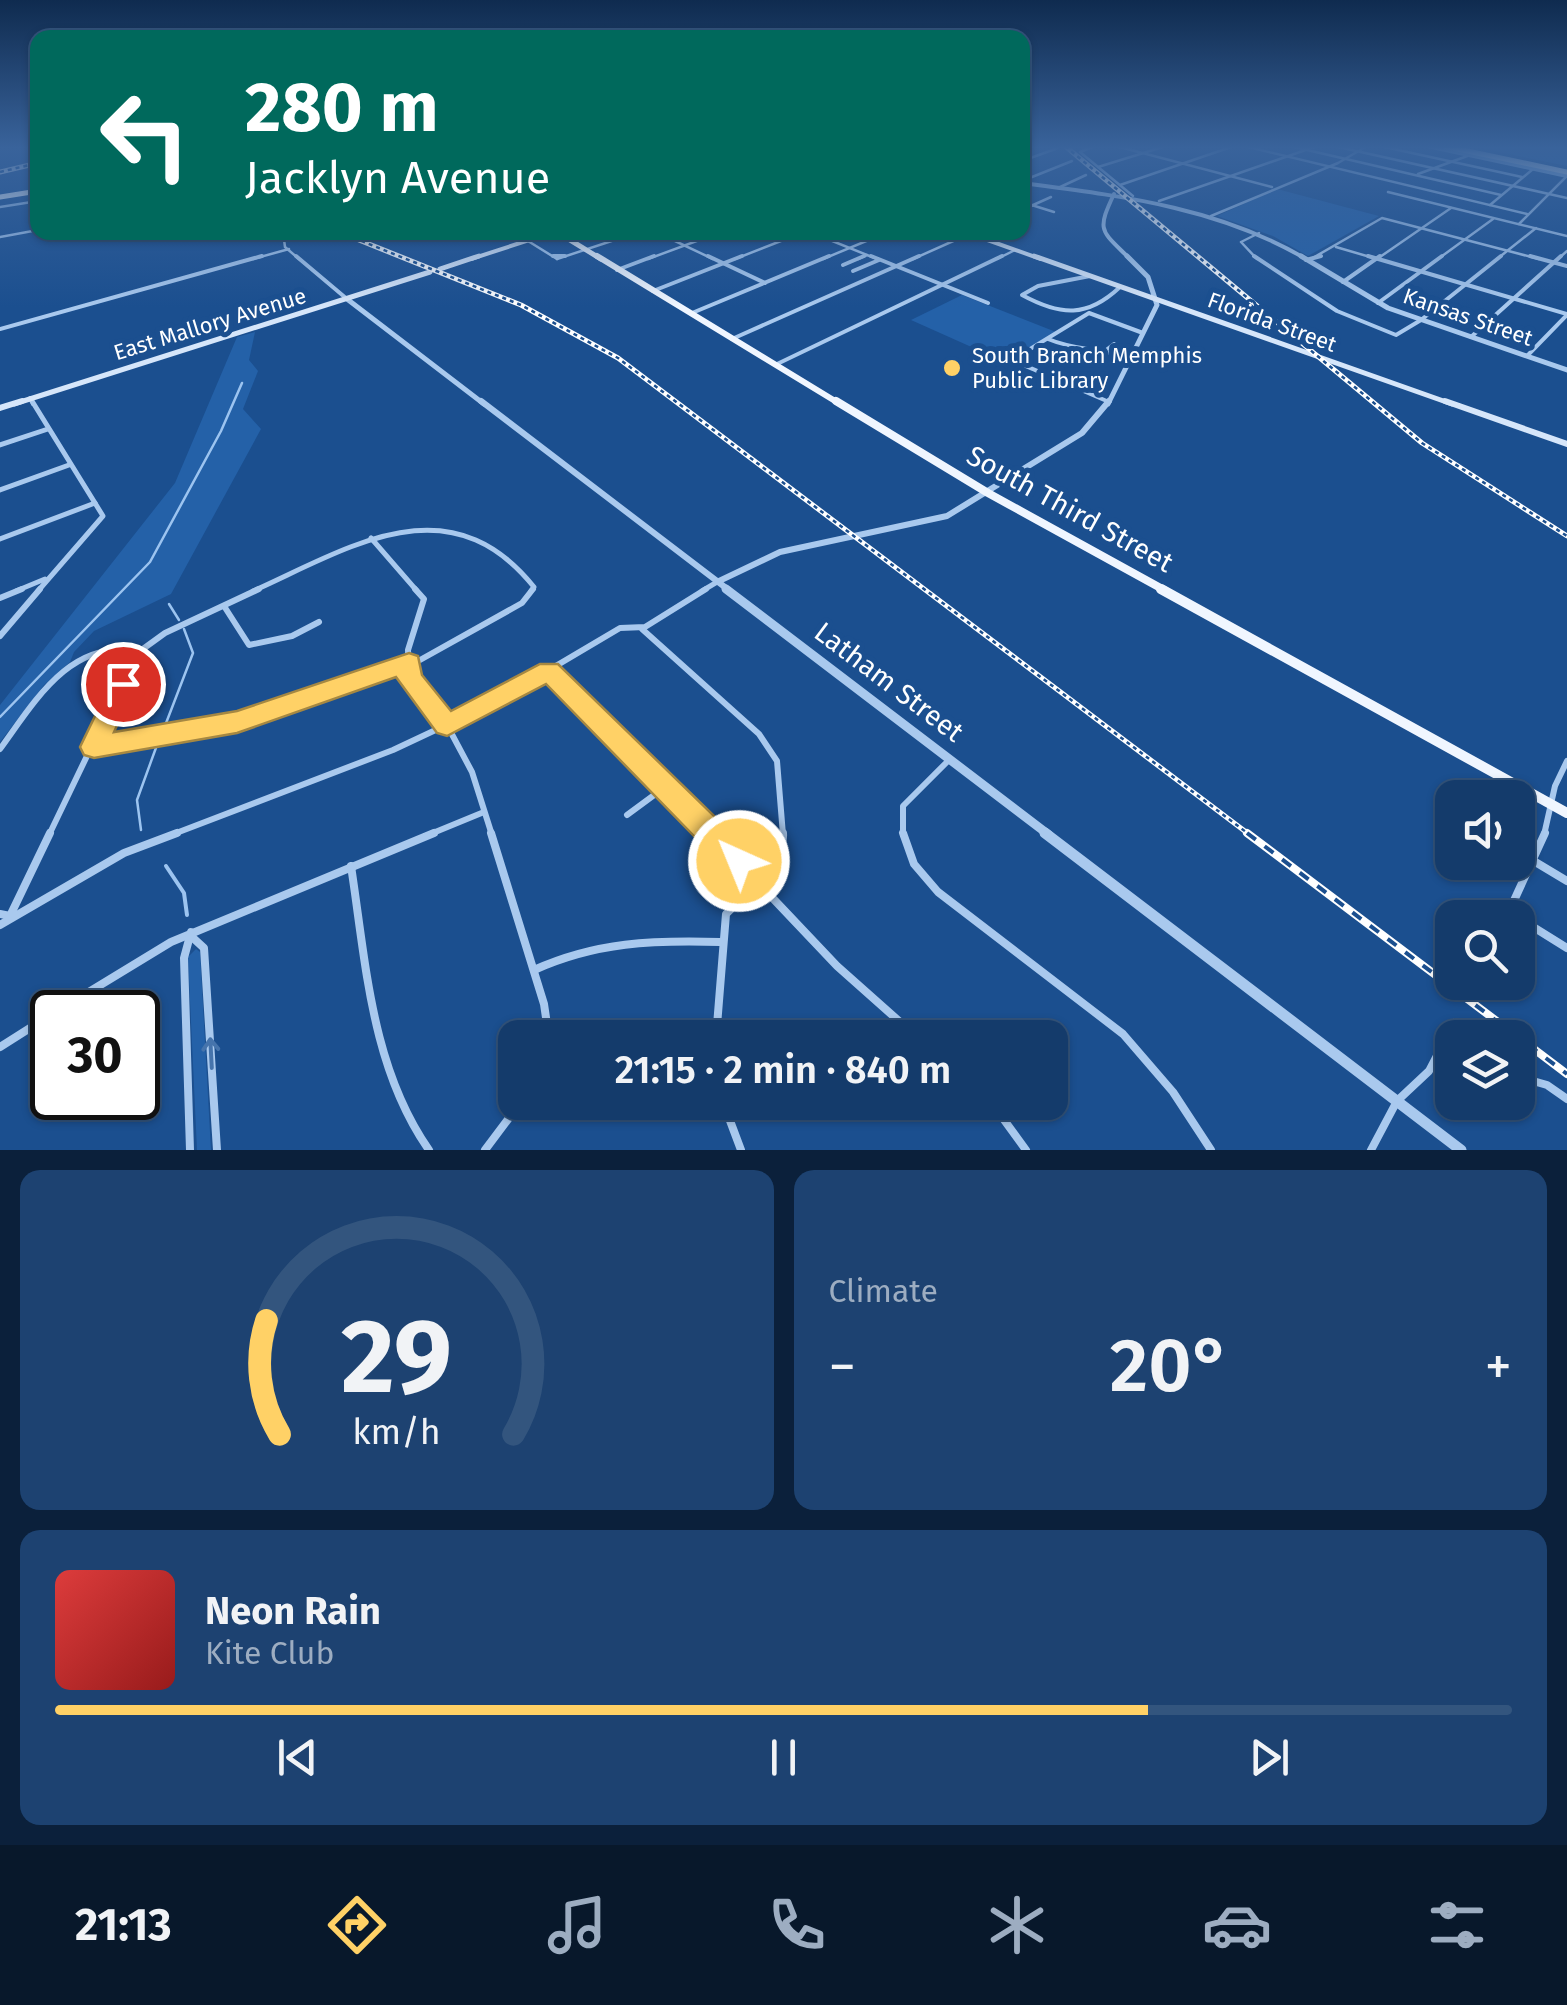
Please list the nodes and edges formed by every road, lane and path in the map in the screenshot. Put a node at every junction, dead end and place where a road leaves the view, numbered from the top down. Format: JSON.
{"nodes":[{"id":1,"x":1045,"y":200,"type":"edge"},
{"id":2,"x":1111,"y":200,"type":"edge"},
{"id":3,"x":1152,"y":200,"type":"edge"},
{"id":4,"x":1163,"y":200,"type":"edge"},
{"id":5,"x":1248,"y":200,"type":"edge"},
{"id":6,"x":1418,"y":200,"type":"edge"},
{"id":7,"x":1468,"y":200,"type":"edge"},
{"id":8,"x":1496,"y":200,"type":"edge"},
{"id":9,"x":1542,"y":200,"type":"edge"},
{"id":10,"x":1159,"y":201,"type":"junction"},
{"id":11,"x":30,"y":202,"type":"edge"},
{"id":12,"x":1030,"y":204,"type":"edge"},
{"id":13,"x":1033,"y":205,"type":"junction"},
{"id":14,"x":1490,"y":205,"type":"junction"},
{"id":15,"x":1030,"y":206,"type":"edge"},
{"id":16,"x":0,"y":208,"type":"edge"},
{"id":17,"x":1451,"y":208,"type":"junction"},
{"id":18,"x":1054,"y":212,"type":"dead end"},
{"id":19,"x":1527,"y":214,"type":"junction"},
{"id":20,"x":1211,"y":216,"type":"junction"},
{"id":21,"x":1494,"y":218,"type":"junction"},
{"id":22,"x":1519,"y":224,"type":"junction"},
{"id":23,"x":1422,"y":228,"type":"junction"},
{"id":24,"x":1536,"y":228,"type":"junction"},
{"id":25,"x":30,"y":231,"type":"edge"},
{"id":26,"x":1260,"y":233,"type":"junction"},
{"id":27,"x":1567,"y":236,"type":"edge"},
{"id":28,"x":0,"y":237,"type":"edge"},
{"id":29,"x":1464,"y":239,"type":"junction"},
{"id":30,"x":283,"y":240,"type":"edge"},
{"id":31,"x":521,"y":240,"type":"edge"},
{"id":32,"x":531,"y":240,"type":"edge"},
{"id":33,"x":568,"y":240,"type":"edge"},
{"id":34,"x":615,"y":240,"type":"edge"},
{"id":35,"x":672,"y":240,"type":"edge"},
{"id":36,"x":700,"y":240,"type":"edge"},
{"id":37,"x":786,"y":240,"type":"edge"},
{"id":38,"x":828,"y":240,"type":"edge"},
{"id":39,"x":869,"y":240,"type":"edge"},
{"id":40,"x":953,"y":240,"type":"edge"},
{"id":41,"x":987,"y":240,"type":"edge"},
{"id":42,"x":525,"y":242,"type":"junction"},
{"id":43,"x":684,"y":246,"type":"junction"},
{"id":44,"x":1336,"y":247,"type":"junction"},
{"id":45,"x":850,"y":248,"type":"junction"},
{"id":46,"x":289,"y":249,"type":"junction"},
{"id":47,"x":584,"y":250,"type":"junction"},
{"id":48,"x":1015,"y":250,"type":"junction"},
{"id":49,"x":1508,"y":250,"type":"junction"},
{"id":50,"x":1567,"y":250,"type":"edge"},
{"id":51,"x":867,"y":255,"type":"junction"},
{"id":52,"x":1377,"y":259,"type":"junction"},
{"id":53,"x":879,"y":260,"type":"junction"},
{"id":54,"x":1306,"y":260,"type":"junction"},
{"id":55,"x":1554,"y":262,"type":"junction"},
{"id":56,"x":723,"y":264,"type":"junction"},
{"id":57,"x":843,"y":265,"type":"dead end"},
{"id":58,"x":896,"y":266,"type":"junction"},
{"id":59,"x":1567,"y":266,"type":"edge"},
{"id":60,"x":440,"y":269,"type":"dead end"},
{"id":61,"x":616,"y":270,"type":"junction"},
{"id":62,"x":853,"y":271,"type":"dead end"},
{"id":63,"x":1421,"y":271,"type":"junction"},
{"id":64,"x":430,"y":272,"type":"dead end"},
{"id":65,"x":1090,"y":276,"type":"junction"},
{"id":66,"x":1344,"y":282,"type":"junction"},
{"id":67,"x":765,"y":283,"type":"junction"},
{"id":68,"x":1466,"y":284,"type":"junction"},
{"id":69,"x":942,"y":285,"type":"junction"},
{"id":70,"x":1120,"y":287,"type":"junction"},
{"id":71,"x":652,"y":291,"type":"junction"},
{"id":72,"x":348,"y":298,"type":"junction"},
{"id":73,"x":1514,"y":298,"type":"junction"},
{"id":74,"x":1157,"y":300,"type":"junction"},
{"id":75,"x":988,"y":303,"type":"dead end"},
{"id":76,"x":1378,"y":303,"type":"junction"},
{"id":77,"x":691,"y":314,"type":"junction"},
{"id":78,"x":1085,"y":314,"type":"junction"},
{"id":79,"x":1567,"y":314,"type":"edge"},
{"id":80,"x":1422,"y":320,"type":"junction"},
{"id":81,"x":0,"y":329,"type":"edge"},
{"id":82,"x":1143,"y":333,"type":"junction"},
{"id":83,"x":1471,"y":337,"type":"junction"},
{"id":84,"x":732,"y":339,"type":"junction"},
{"id":85,"x":1048,"y":339,"type":"junction"},
{"id":86,"x":1114,"y":344,"type":"dead end"},
{"id":87,"x":1107,"y":351,"type":"junction"},
{"id":88,"x":1527,"y":356,"type":"junction"},
{"id":89,"x":1127,"y":358,"type":"junction"},
{"id":90,"x":775,"y":365,"type":"junction"},
{"id":91,"x":1567,"y":370,"type":"edge"},
{"id":92,"x":30,"y":398,"type":"junction"},
{"id":93,"x":1110,"y":402,"type":"junction"},
{"id":94,"x":0,"y":408,"type":"edge"},
{"id":95,"x":48,"y":429,"type":"junction"},
{"id":96,"x":1567,"y":444,"type":"edge"},
{"id":97,"x":0,"y":445,"type":"edge"},
{"id":98,"x":70,"y":465,"type":"junction"},
{"id":99,"x":0,"y":490,"type":"edge"},
{"id":100,"x":988,"y":493,"type":"junction"},
{"id":101,"x":95,"y":504,"type":"junction"},
{"id":102,"x":371,"y":538,"type":"junction"},
{"id":103,"x":0,"y":539,"type":"edge"},
{"id":104,"x":48,"y":578,"type":"junction"},
{"id":105,"x":717,"y":582,"type":"junction"},
{"id":106,"x":0,"y":598,"type":"edge"},
{"id":107,"x":224,"y":606,"type":"junction"},
{"id":108,"x":319,"y":622,"type":"dead end"},
{"id":109,"x":642,"y":628,"type":"junction"},
{"id":110,"x":0,"y":636,"type":"edge"},
{"id":111,"x":138,"y":651,"type":"junction"},
{"id":112,"x":409,"y":663,"type":"junction"},
{"id":113,"x":549,"y":670,"type":"junction"},
{"id":114,"x":447,"y":725,"type":"junction"},
{"id":115,"x":94,"y":747,"type":"junction"},
{"id":116,"x":0,"y":749,"type":"edge"},
{"id":117,"x":949,"y":760,"type":"junction"},
{"id":118,"x":1567,"y":761,"type":"edge"},
{"id":119,"x":665,"y":787,"type":"junction"},
{"id":120,"x":1550,"y":804,"type":"junction"},
{"id":121,"x":484,"y":812,"type":"junction"},
{"id":122,"x":1567,"y":813,"type":"edge"},
{"id":123,"x":627,"y":815,"type":"dead end"},
{"id":124,"x":1535,"y":854,"type":"edge"},
{"id":125,"x":1535,"y":862,"type":"edge"},
{"id":126,"x":352,"y":866,"type":"junction"},
{"id":127,"x":759,"y":881,"type":"junction"},
{"id":128,"x":1567,"y":881,"type":"edge"},
{"id":129,"x":0,"y":914,"type":"edge"},
{"id":130,"x":10,"y":916,"type":"junction"},
{"id":131,"x":0,"y":924,"type":"edge"},
{"id":132,"x":1535,"y":930,"type":"edge"},
{"id":133,"x":192,"y":935,"type":"junction"},
{"id":134,"x":721,"y":942,"type":"junction"},
{"id":135,"x":1567,"y":948,"type":"edge"},
{"id":136,"x":534,"y":970,"type":"junction"},
{"id":137,"x":96,"y":990,"type":"edge"},
{"id":138,"x":547,"y":1020,"type":"edge"},
{"id":139,"x":717,"y":1020,"type":"edge"},
{"id":140,"x":898,"y":1020,"type":"edge"},
{"id":141,"x":30,"y":1029,"type":"edge"},
{"id":142,"x":0,"y":1048,"type":"edge"},
{"id":143,"x":1435,"y":1059,"type":"edge"},
{"id":144,"x":1535,"y":1082,"type":"edge"},
{"id":145,"x":1567,"y":1099,"type":"edge"},
{"id":146,"x":1397,"y":1101,"type":"junction"},
{"id":147,"x":508,"y":1120,"type":"edge"},
{"id":148,"x":729,"y":1120,"type":"edge"},
{"id":149,"x":1004,"y":1120,"type":"edge"},
{"id":150,"x":190,"y":1150,"type":"edge"},
{"id":151,"x":216,"y":1150,"type":"edge"},
{"id":152,"x":429,"y":1150,"type":"edge"},
{"id":153,"x":485,"y":1150,"type":"edge"},
{"id":154,"x":741,"y":1150,"type":"edge"},
{"id":155,"x":1026,"y":1150,"type":"edge"},
{"id":156,"x":1212,"y":1150,"type":"edge"},
{"id":157,"x":1371,"y":1150,"type":"edge"},
{"id":158,"x":1461,"y":1150,"type":"edge"}],
"edges":[{"from":1,"to":13,"type":"street"},
{"from":2,"to":74,"type":"street"},
{"from":3,"to":10,"type":"street","name":"Kansas Street"},
{"from":4,"to":10,"type":"street"},
{"from":5,"to":20,"type":"street"},
{"from":6,"to":17,"type":"street"},
{"from":7,"to":14,"type":"street"},
{"from":8,"to":14,"type":"street"},
{"from":9,"to":19,"type":"street"},
{"from":10,"to":20,"type":"street","name":"Kansas Street"},
{"from":11,"to":16,"type":"street"},
{"from":12,"to":13,"type":"street"},
{"from":13,"to":15,"type":"street"},
{"from":13,"to":18,"type":"street"},
{"from":14,"to":19,"type":"street"},
{"from":17,"to":21,"type":"street"},
{"from":17,"to":23,"type":"street"},
{"from":19,"to":22,"type":"street"},
{"from":20,"to":26,"type":"street","name":"Kansas Street"},
{"from":21,"to":22,"type":"street"},
{"from":21,"to":29,"type":"street"},
{"from":22,"to":24,"type":"street"},
{"from":23,"to":29,"type":"street"},
{"from":23,"to":44,"type":"street"},
{"from":23,"to":52,"type":"street"},
{"from":24,"to":27,"type":"street"},
{"from":24,"to":49,"type":"street"},
{"from":25,"to":28,"type":"street"},
{"from":26,"to":54,"type":"street","name":"Kansas Street"},
{"from":26,"to":80,"type":"street"},
{"from":29,"to":49,"type":"street"},
{"from":29,"to":63,"type":"street"},
{"from":30,"to":46,"type":"street"},
{"from":31,"to":42,"type":"street"},
{"from":32,"to":42,"type":"main road"},
{"from":33,"to":47,"type":"main road","name":"South Third Street"},
{"from":34,"to":47,"type":"street"},
{"from":35,"to":43,"type":"street"},
{"from":36,"to":43,"type":"street"},
{"from":37,"to":56,"type":"street"},
{"from":38,"to":45,"type":"street"},
{"from":39,"to":45,"type":"street"},
{"from":40,"to":58,"type":"street"},
{"from":41,"to":48,"type":"main road","name":"Florida Street"},
{"from":42,"to":47,"type":"street"},
{"from":42,"to":60,"type":"main road"},
{"from":43,"to":56,"type":"street"},
{"from":43,"to":61,"type":"street"},
{"from":44,"to":52,"type":"street"},
{"from":44,"to":54,"type":"street"},
{"from":45,"to":51,"type":"street"},
{"from":45,"to":67,"type":"street"},
{"from":46,"to":72,"type":"street","name":"Latham Street"},
{"from":46,"to":81,"type":"street"},
{"from":47,"to":61,"type":"main road","name":"South Third Street"},
{"from":48,"to":65,"type":"main road","name":"Florida Street"},
{"from":48,"to":69,"type":"street"},
{"from":49,"to":55,"type":"street"},
{"from":49,"to":68,"type":"street"},
{"from":50,"to":55,"type":"street"},
{"from":51,"to":53,"type":"street"},
{"from":51,"to":57,"type":"street"},
{"from":52,"to":63,"type":"street"},
{"from":52,"to":66,"type":"street"},
{"from":53,"to":58,"type":"street"},
{"from":53,"to":62,"type":"street"},
{"from":54,"to":66,"type":"street","name":"Kansas Street"},
{"from":55,"to":59,"type":"street"},
{"from":55,"to":73,"type":"street"},
{"from":56,"to":67,"type":"street"},
{"from":56,"to":71,"type":"street"},
{"from":58,"to":69,"type":"street"},
{"from":58,"to":84,"type":"street"},
{"from":61,"to":71,"type":"main road","name":"South Third Street"},
{"from":63,"to":68,"type":"street"},
{"from":63,"to":76,"type":"street"},
{"from":64,"to":72,"type":"main road","name":"East Mallory Avenue"},
{"from":65,"to":70,"type":"main road","name":"Florida Street"},
{"from":65,"to":78,"type":"street"},
{"from":66,"to":76,"type":"street","name":"Kansas Street"},
{"from":67,"to":77,"type":"street"},
{"from":68,"to":73,"type":"street"},
{"from":68,"to":80,"type":"street"},
{"from":69,"to":75,"type":"street"},
{"from":69,"to":90,"type":"street"},
{"from":70,"to":74,"type":"main road","name":"Florida Street"},
{"from":70,"to":78,"type":"street"},
{"from":71,"to":77,"type":"main road","name":"South Third Street"},
{"from":72,"to":92,"type":"main road","name":"East Mallory Avenue"},
{"from":72,"to":105,"type":"street","name":"Latham Street"},
{"from":73,"to":79,"type":"street"},
{"from":73,"to":83,"type":"street"},
{"from":74,"to":82,"type":"street"},
{"from":74,"to":96,"type":"main road","name":"Florida Street"},
{"from":76,"to":80,"type":"street","name":"Kansas Street"},
{"from":77,"to":84,"type":"main road","name":"South Third Street"},
{"from":78,"to":82,"type":"street"},
{"from":78,"to":85,"type":"street"},
{"from":79,"to":88,"type":"street"},
{"from":80,"to":83,"type":"street","name":"Kansas Street"},
{"from":82,"to":89,"type":"street"},
{"from":83,"to":88,"type":"street","name":"Kansas Street"},
{"from":84,"to":90,"type":"main road","name":"South Third Street"},
{"from":85,"to":87,"type":"street"},
{"from":85,"to":93,"type":"street"},
{"from":86,"to":87,"type":"street"},
{"from":87,"to":89,"type":"street"},
{"from":88,"to":91,"type":"street","name":"Kansas Street"},
{"from":89,"to":93,"type":"street"},
{"from":90,"to":100,"type":"main road","name":"South Third Street"},
{"from":92,"to":94,"type":"main road","name":"East Mallory Avenue"},
{"from":92,"to":95,"type":"street"},
{"from":93,"to":100,"type":"street"},
{"from":95,"to":97,"type":"street"},
{"from":95,"to":98,"type":"street"},
{"from":98,"to":99,"type":"street"},
{"from":98,"to":101,"type":"street"},
{"from":100,"to":105,"type":"street"},
{"from":100,"to":120,"type":"main road","name":"South Third Street"},
{"from":101,"to":103,"type":"street"},
{"from":101,"to":104,"type":"street"},
{"from":102,"to":107,"type":"street"},
{"from":102,"to":112,"type":"street"},
{"from":102,"to":112,"type":"street"},
{"from":104,"to":106,"type":"street"},
{"from":104,"to":110,"type":"street"},
{"from":105,"to":109,"type":"street"},
{"from":105,"to":117,"type":"street","name":"Latham Street"},
{"from":107,"to":108,"type":"street"},
{"from":107,"to":111,"type":"street"},
{"from":109,"to":113,"type":"street"},
{"from":109,"to":127,"type":"street"},
{"from":111,"to":115,"type":"street"},
{"from":111,"to":116,"type":"street"},
{"from":112,"to":114,"type":"street"},
{"from":112,"to":115,"type":"street"},
{"from":113,"to":114,"type":"street"},
{"from":113,"to":119,"type":"street"},
{"from":114,"to":121,"type":"street"},
{"from":114,"to":130,"type":"street"},
{"from":115,"to":130,"type":"street"},
{"from":117,"to":146,"type":"street","name":"Latham Street"},
{"from":117,"to":156,"type":"street"},
{"from":118,"to":120,"type":"street"},
{"from":119,"to":123,"type":"street"},
{"from":119,"to":127,"type":"street"},
{"from":120,"to":122,"type":"main road","name":"South Third Street"},
{"from":120,"to":124,"type":"street"},
{"from":121,"to":126,"type":"street"},
{"from":121,"to":136,"type":"street"},
{"from":125,"to":128,"type":"street"},
{"from":126,"to":133,"type":"street"},
{"from":126,"to":152,"type":"street"},
{"from":127,"to":134,"type":"street"},
{"from":127,"to":140,"type":"street"},
{"from":129,"to":130,"type":"street"},
{"from":130,"to":131,"type":"street"},
{"from":132,"to":135,"type":"street"},
{"from":133,"to":137,"type":"street"},
{"from":133,"to":150,"type":"street"},
{"from":151,"to":133,"type":"street","one_way":true},
{"from":134,"to":136,"type":"street"},
{"from":134,"to":139,"type":"street"},
{"from":136,"to":138,"type":"street"},
{"from":141,"to":142,"type":"street"},
{"from":143,"to":146,"type":"street"},
{"from":144,"to":145,"type":"street"},
{"from":146,"to":157,"type":"street"},
{"from":146,"to":158,"type":"street","name":"Latham Street"},
{"from":147,"to":153,"type":"street"},
{"from":148,"to":154,"type":"street"},
{"from":149,"to":155,"type":"street"}]}
